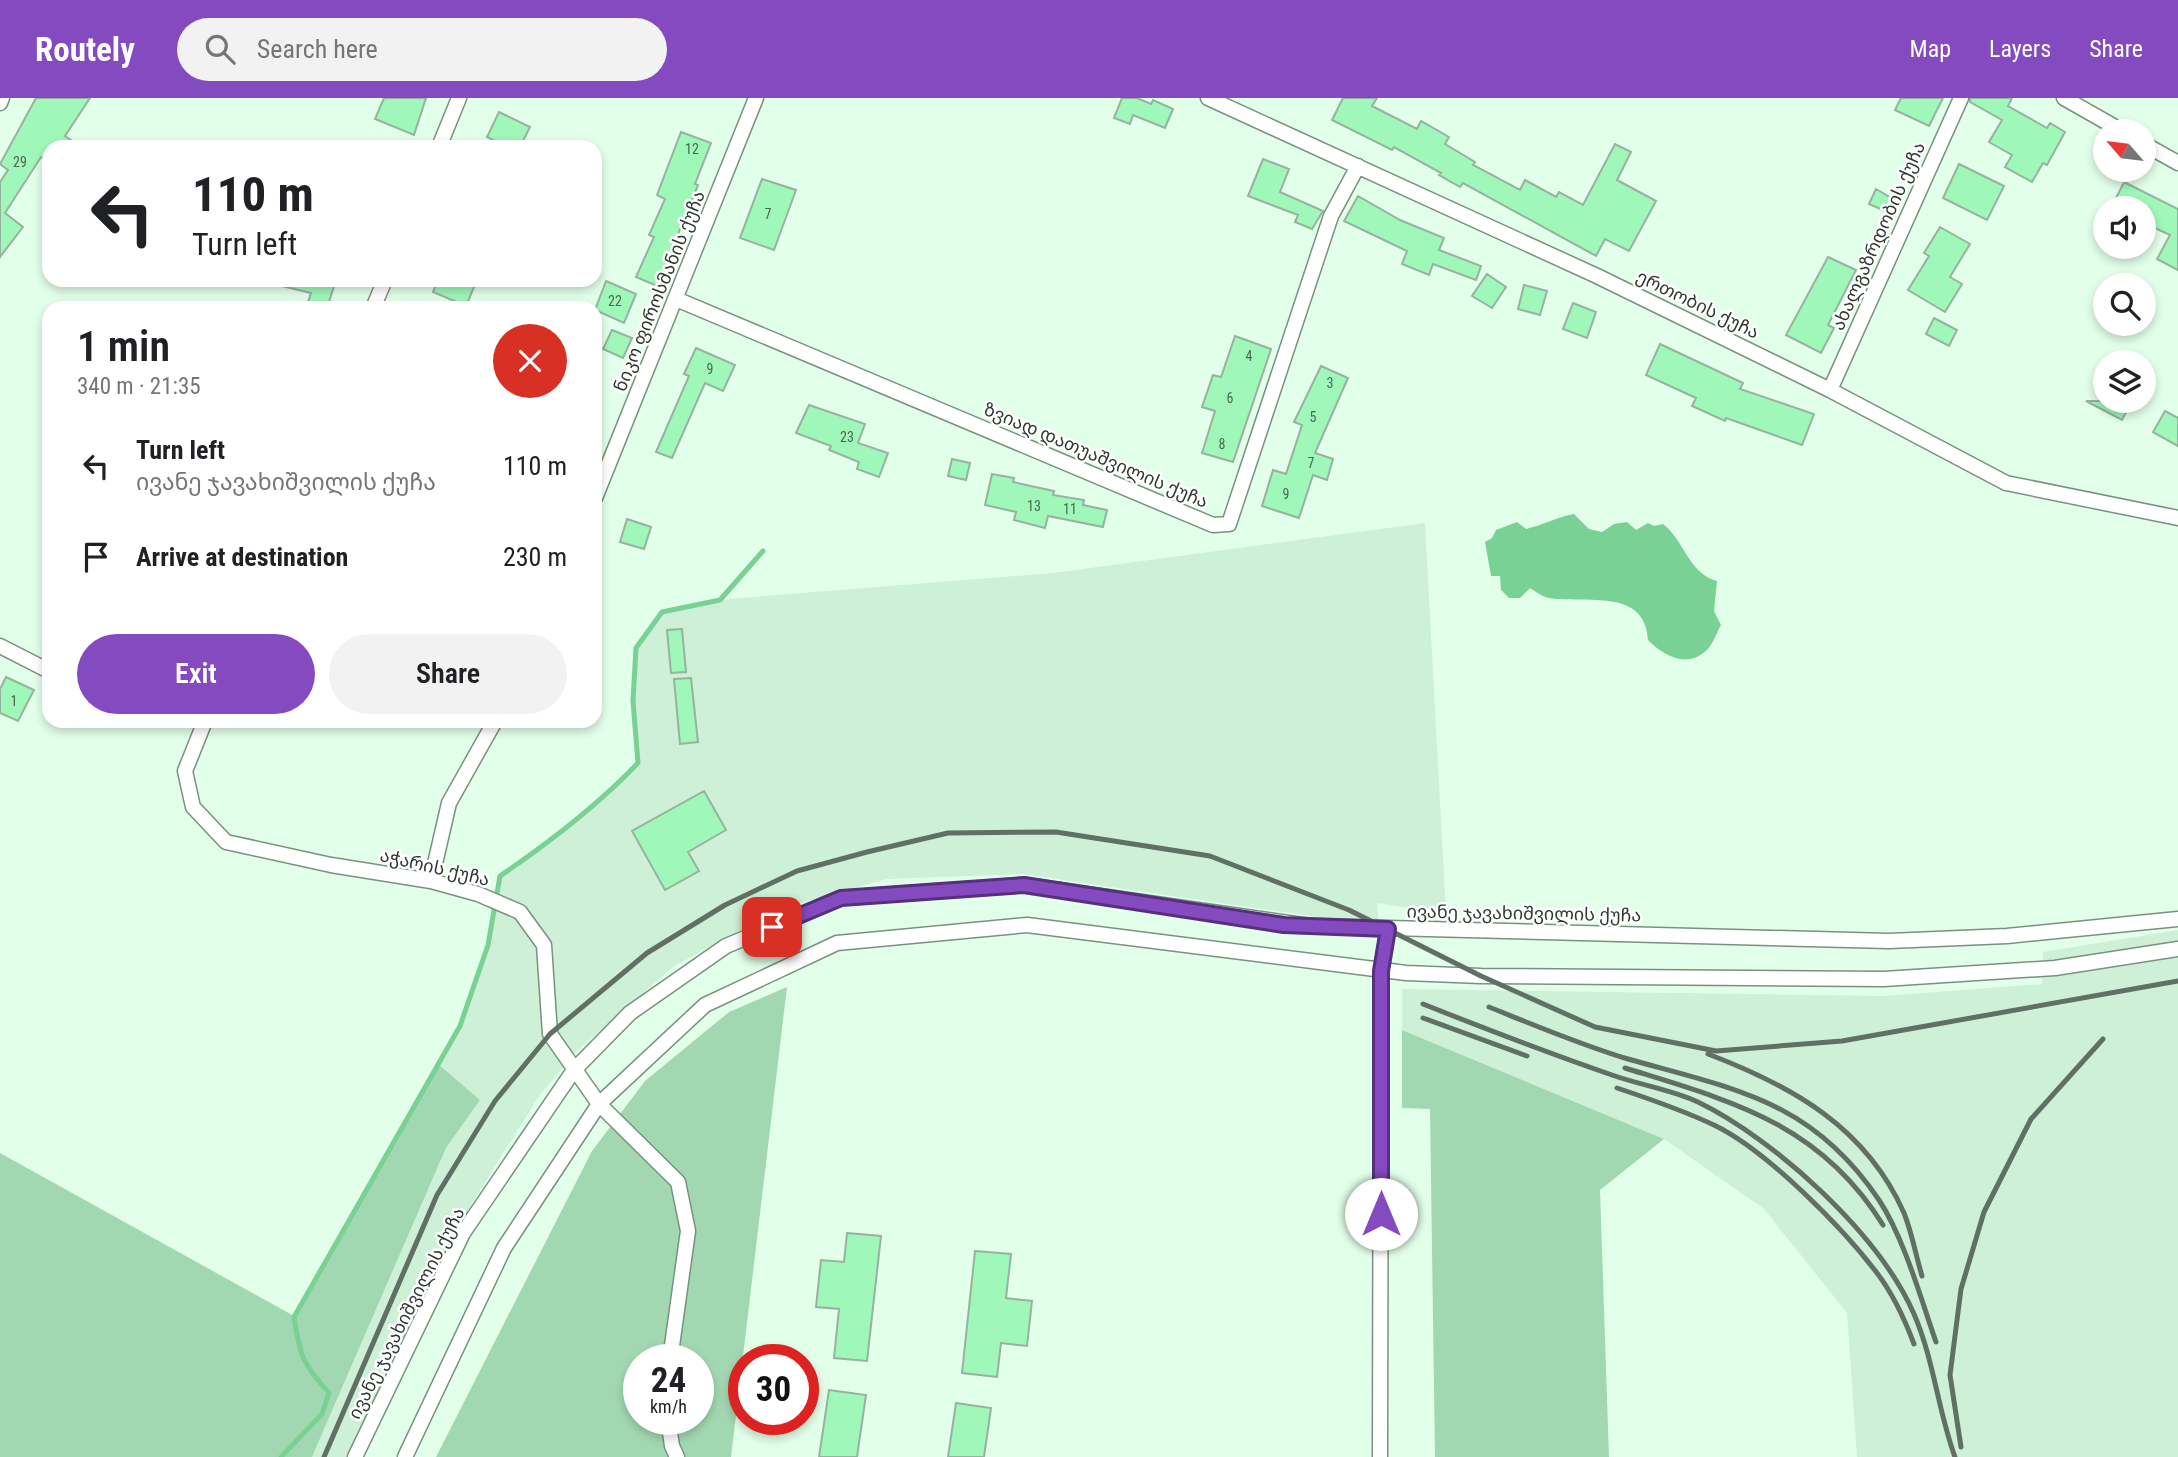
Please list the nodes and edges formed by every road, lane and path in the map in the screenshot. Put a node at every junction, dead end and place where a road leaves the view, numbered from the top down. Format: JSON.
{"nodes":[{"id":1,"x":459,"y":98,"type":"edge"},
{"id":2,"x":756,"y":98,"type":"edge"},
{"id":3,"x":1208,"y":98,"type":"edge"},
{"id":4,"x":1961,"y":98,"type":"edge"},
{"id":5,"x":2064,"y":98,"type":"edge"},
{"id":6,"x":2101,"y":119,"type":"edge"},
{"id":7,"x":442,"y":140,"type":"edge"},
{"id":8,"x":2156,"y":151,"type":"edge"},
{"id":9,"x":2178,"y":163,"type":"edge"},
{"id":10,"x":1357,"y":166,"type":"junction"},
{"id":11,"x":676,"y":299,"type":"junction"},
{"id":12,"x":1830,"y":390,"type":"junction"},
{"id":13,"x":602,"y":481,"type":"edge"},
{"id":14,"x":2178,"y":518,"type":"edge"},
{"id":15,"x":0,"y":646,"type":"edge"},
{"id":16,"x":42,"y":667,"type":"edge"},
{"id":17,"x":198,"y":728,"type":"edge"},
{"id":18,"x":491,"y":728,"type":"edge"},
{"id":19,"x":430,"y":881,"type":"junction"},
{"id":20,"x":2178,"y":919,"type":"edge"},
{"id":21,"x":1388,"y":929,"type":"junction"},
{"id":22,"x":2178,"y":949,"type":"edge"},
{"id":23,"x":1381,"y":971,"type":"junction"},
{"id":24,"x":574,"y":1070,"type":"junction"},
{"id":25,"x":599,"y":1104,"type":"junction"},
{"id":26,"x":672,"y":1344,"type":"edge"},
{"id":27,"x":670,"y":1435,"type":"edge"},
{"id":28,"x":355,"y":1457,"type":"edge"},
{"id":29,"x":405,"y":1457,"type":"edge"},
{"id":30,"x":677,"y":1457,"type":"edge"},
{"id":31,"x":1380,"y":1457,"type":"edge"}],
"edges":[{"from":1,"to":7,"type":"street"},
{"from":2,"to":11,"type":"street","name":"ნიკო ფიროსმანის ქუჩა"},
{"from":3,"to":10,"type":"street","name":"ერთობის ქუჩა"},
{"from":4,"to":12,"type":"street","name":"ახალგაზრდობის ქუჩა"},
{"from":5,"to":6,"type":"street"},
{"from":8,"to":9,"type":"street"},
{"from":10,"to":11,"type":"street","name":"ზვიად დათუაშვილის ქუჩა"},
{"from":10,"to":12,"type":"street","name":"ერთობის ქუჩა"},
{"from":11,"to":13,"type":"street","name":"ნიკო ფიროსმანის ქუჩა"},
{"from":12,"to":14,"type":"street","name":"ერთობის ქუჩა"},
{"from":15,"to":16,"type":"street"},
{"from":17,"to":19,"type":"street","name":"აჭარის ქუჩა"},
{"from":18,"to":19,"type":"street"},
{"from":19,"to":24,"type":"street","name":"აჭარის ქუჩა"},
{"from":20,"to":21,"type":"street","name":"ივანე ჯავახიშვილის ქუჩა"},
{"from":21,"to":23,"type":"street"},
{"from":21,"to":24,"type":"street","name":"ივანე ჯავახიშვილის ქუჩა"},
{"from":22,"to":23,"type":"street"},
{"from":23,"to":25,"type":"street"},
{"from":23,"to":31,"type":"street"},
{"from":24,"to":25,"type":"street","name":"აჭარის ქუჩა"},
{"from":24,"to":28,"type":"street","name":"ივანე ჯავახიშვილის ქუჩა"},
{"from":25,"to":26,"type":"street","name":"აჭარის ქუჩა"},
{"from":25,"to":29,"type":"street"},
{"from":27,"to":30,"type":"street"}]}
